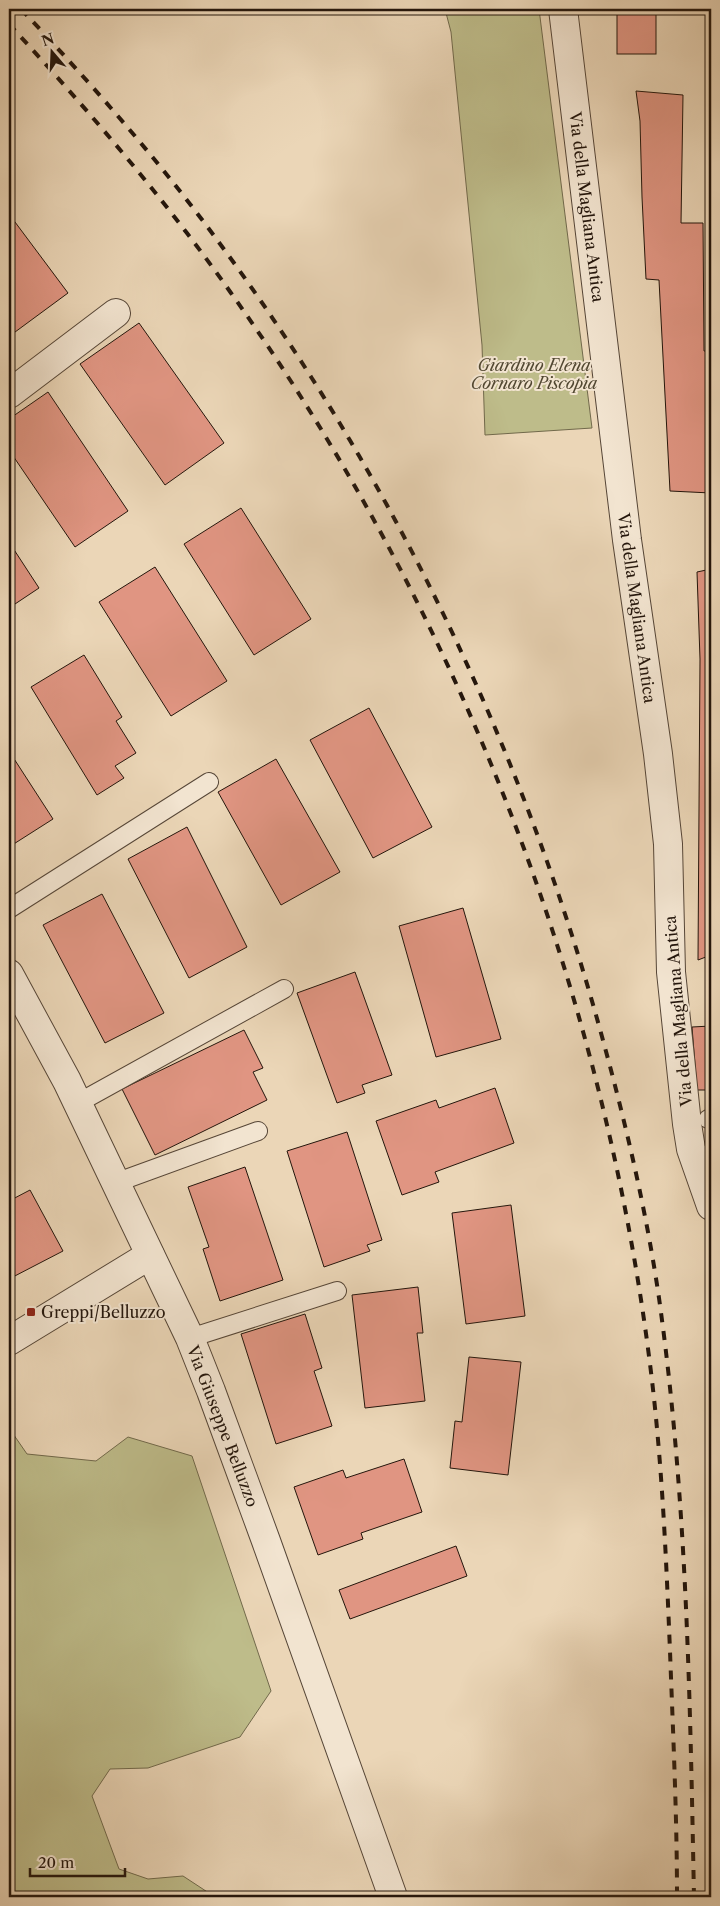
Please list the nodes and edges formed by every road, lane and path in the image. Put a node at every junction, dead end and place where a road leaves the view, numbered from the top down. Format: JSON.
{"nodes":[{"id":1,"x":563,"y":9,"type":"edge"},
{"id":2,"x":116,"y":313,"type":"dead end"},
{"id":3,"x":9,"y":394,"type":"edge"},
{"id":4,"x":209,"y":782,"type":"dead end"},
{"id":5,"x":9,"y":908,"type":"edge"},
{"id":6,"x":9,"y":974,"type":"edge"},
{"id":7,"x":284,"y":989,"type":"dead end"},
{"id":8,"x":78,"y":1104,"type":"junction"},
{"id":9,"x":258,"y":1131,"type":"dead end"},
{"id":10,"x":115,"y":1183,"type":"junction"},
{"id":11,"x":711,"y":1206,"type":"edge"},
{"id":12,"x":150,"y":1255,"type":"junction"},
{"id":13,"x":337,"y":1291,"type":"dead end"},
{"id":14,"x":190,"y":1338,"type":"junction"},
{"id":15,"x":9,"y":1341,"type":"edge"},
{"id":16,"x":393,"y":1897,"type":"edge"}],
"edges":[{"from":1,"to":11,"type":"street","name":"Via della Magliana Antica"},
{"from":2,"to":3,"type":"street"},
{"from":4,"to":5,"type":"lane"},
{"from":6,"to":8,"type":"street","name":"Via Giuseppe Belluzzo"},
{"from":7,"to":8,"type":"lane"},
{"from":8,"to":10,"type":"street","name":"Via Giuseppe Belluzzo"},
{"from":9,"to":10,"type":"lane"},
{"from":10,"to":12,"type":"street","name":"Via Giuseppe Belluzzo"},
{"from":12,"to":14,"type":"street","name":"Via Giuseppe Belluzzo"},
{"from":12,"to":15,"type":"street"},
{"from":13,"to":14,"type":"lane"},
{"from":14,"to":16,"type":"street","name":"Via Giuseppe Belluzzo"}]}
